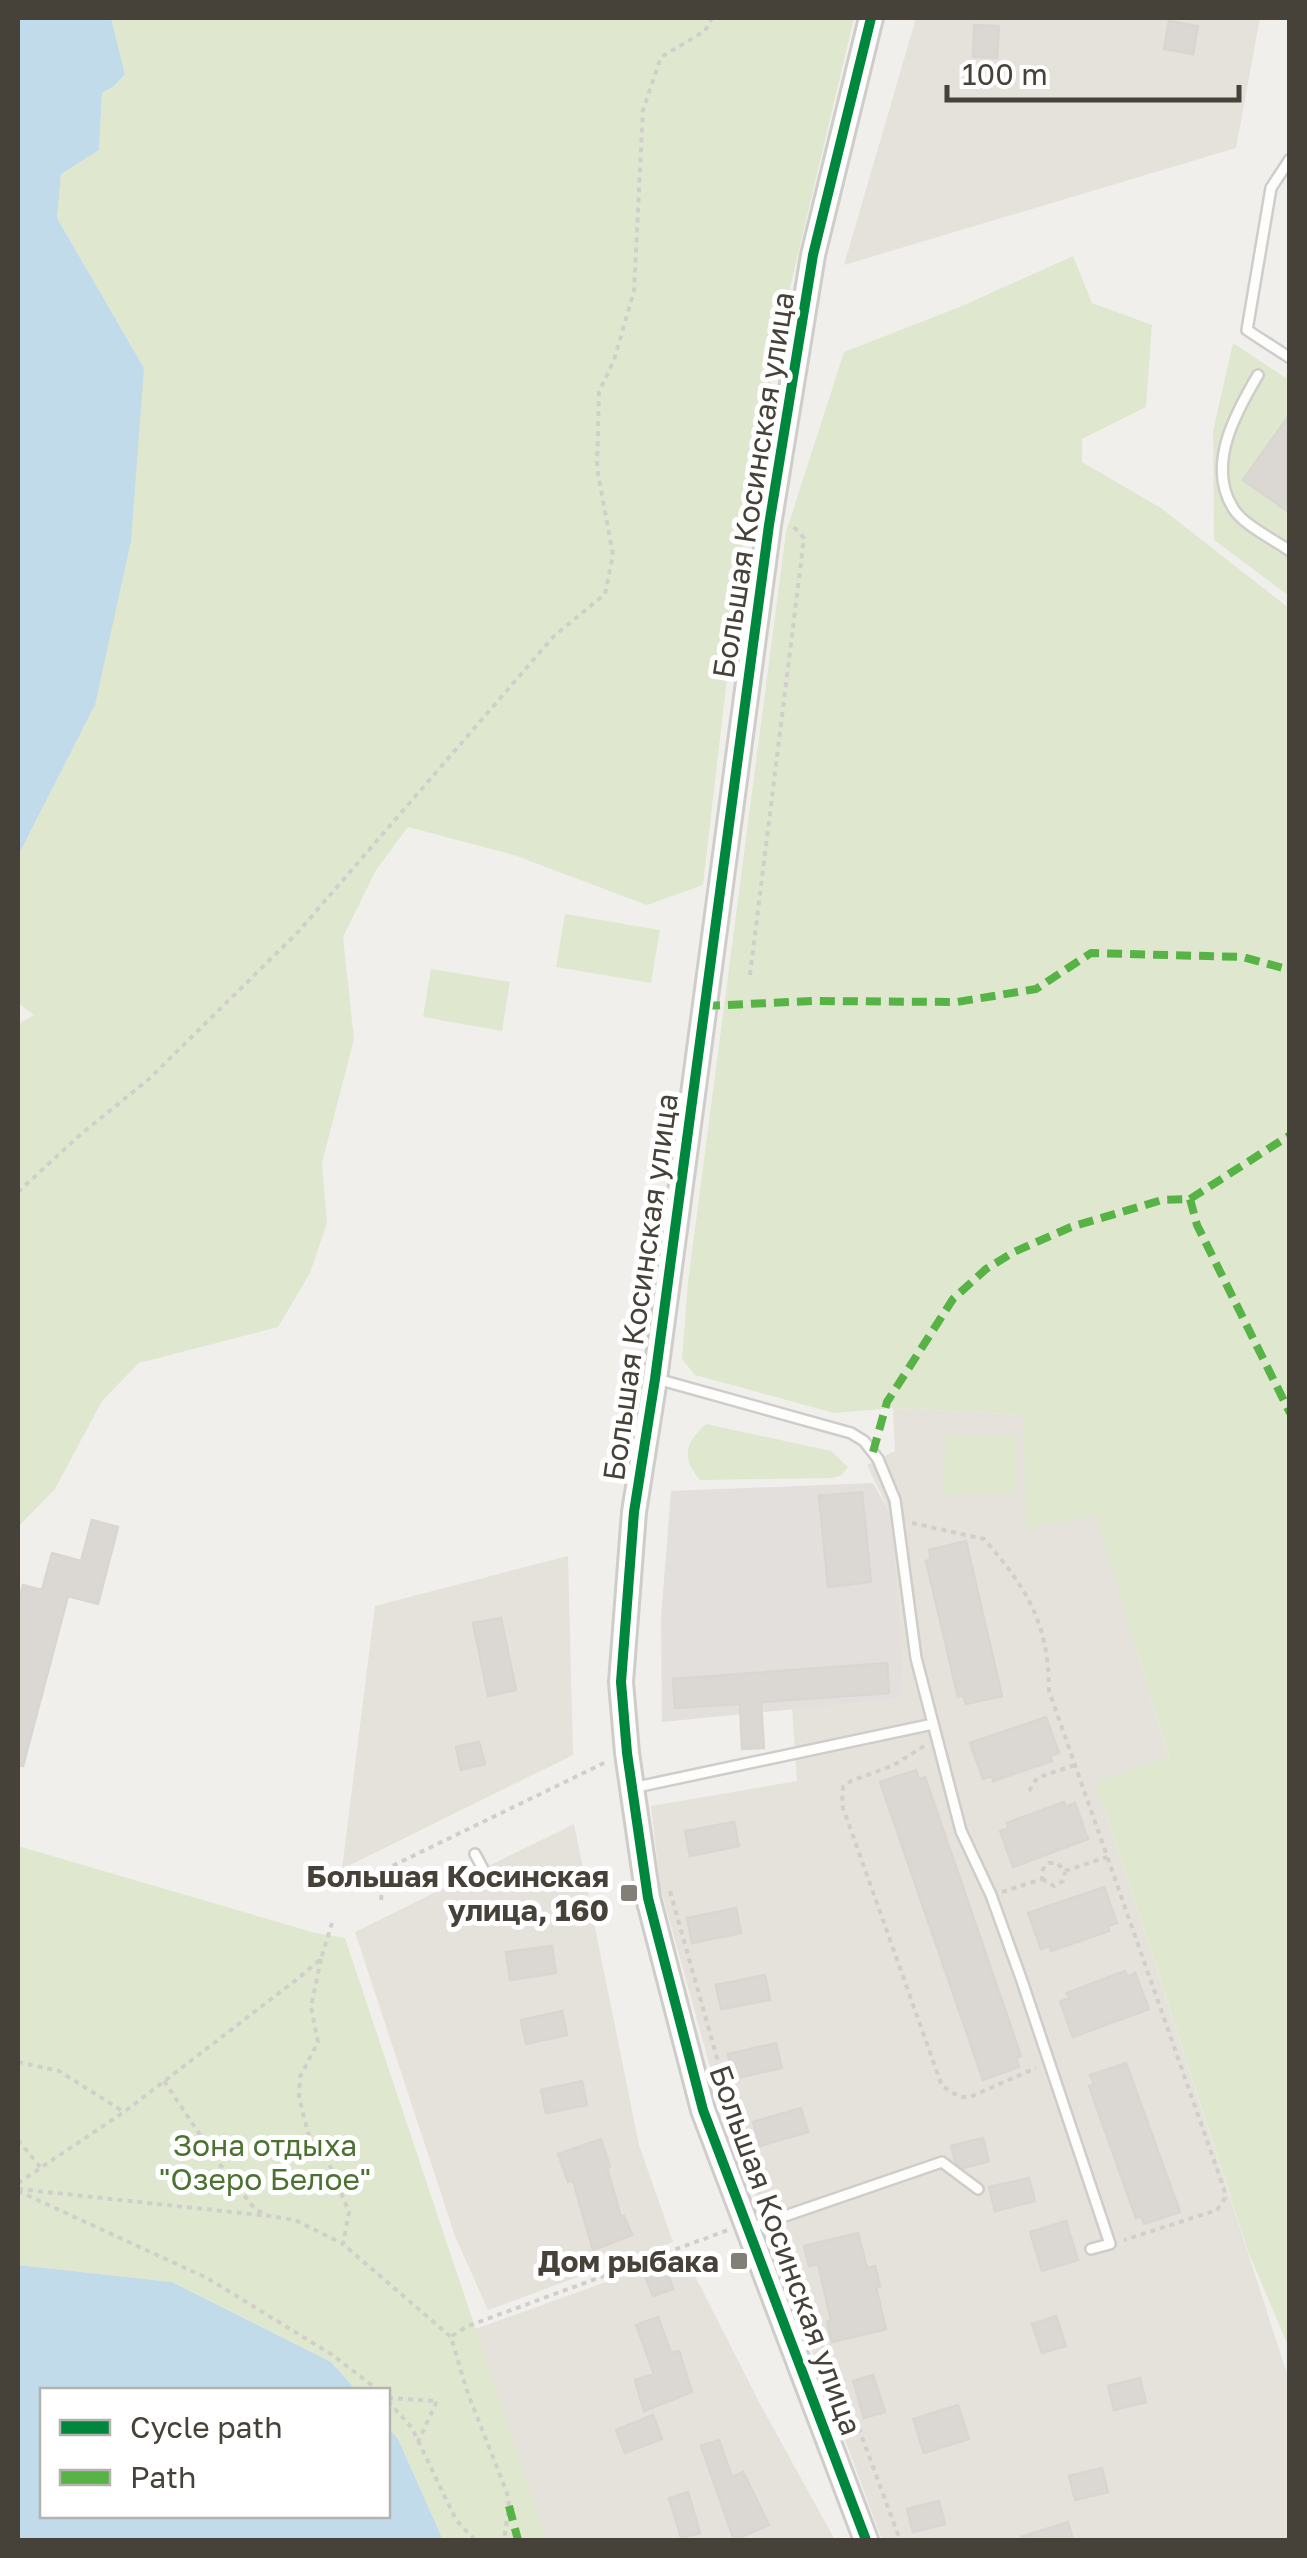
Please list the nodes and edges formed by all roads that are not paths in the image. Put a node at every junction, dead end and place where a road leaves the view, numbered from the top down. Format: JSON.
{"nodes":[{"id":1,"x":871,"y":18,"type":"edge"},
{"id":2,"x":1290,"y":159,"type":"edge"},
{"id":3,"x":1290,"y":358,"type":"edge"},
{"id":4,"x":1258,"y":374,"type":"dead end"},
{"id":5,"x":1290,"y":551,"type":"edge"},
{"id":6,"x":655,"y":1379,"type":"junction"},
{"id":7,"x":933,"y":1724,"type":"junction"},
{"id":8,"x":632,"y":1788,"type":"junction"},
{"id":9,"x":475,"y":1854,"type":"dead end"},
{"id":10,"x":483,"y":1869,"type":"dead end"},
{"id":11,"x":978,"y":2189,"type":"dead end"},
{"id":12,"x":754,"y":2225,"type":"junction"},
{"id":13,"x":1090,"y":2249,"type":"dead end"},
{"id":14,"x":866,"y":2540,"type":"edge"}],
"edges":[{"from":1,"to":6,"type":"street","name":"Большая Косинская улица"},
{"from":2,"to":3,"type":"lane"},
{"from":4,"to":5,"type":"lane"},
{"from":6,"to":7,"type":"lane"},
{"from":6,"to":8,"type":"street","name":"Большая Косинская улица"},
{"from":7,"to":8,"type":"lane"},
{"from":7,"to":13,"type":"lane"},
{"from":8,"to":12,"type":"street","name":"Большая Косинская улица"},
{"from":9,"to":10,"type":"lane"},
{"from":11,"to":12,"type":"lane"},
{"from":12,"to":14,"type":"street","name":"Большая Косинская улица"}]}
